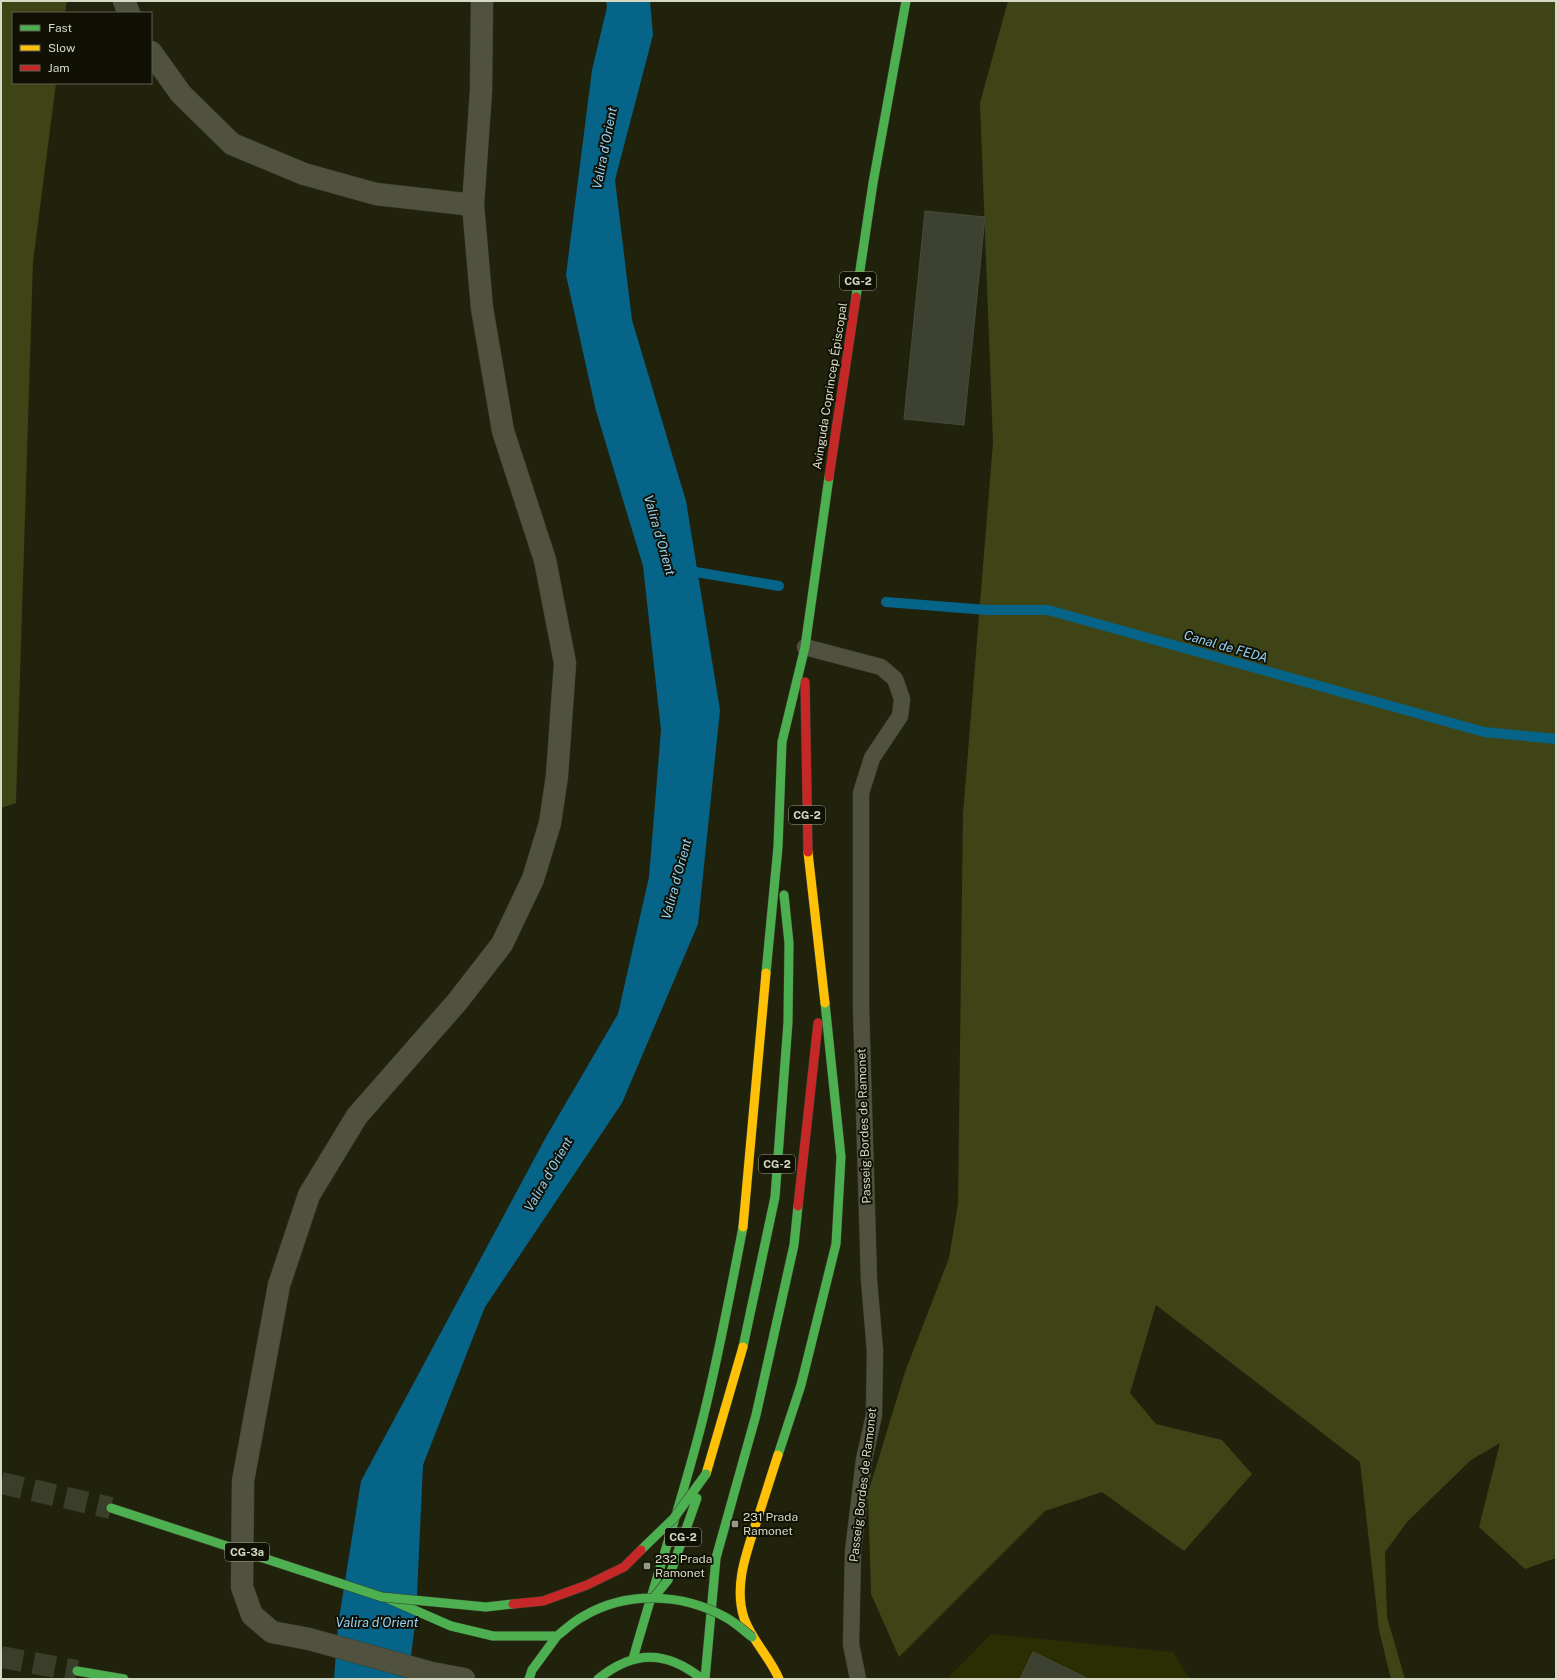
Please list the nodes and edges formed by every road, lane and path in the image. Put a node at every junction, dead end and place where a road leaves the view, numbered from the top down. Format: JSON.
{"nodes":[{"id":1,"x":124,"y":1,"type":"edge"},
{"id":2,"x":482,"y":1,"type":"edge"},
{"id":3,"x":906,"y":1,"type":"edge"},
{"id":4,"x":129,"y":12,"type":"edge"},
{"id":5,"x":152,"y":53,"type":"edge"},
{"id":6,"x":473,"y":205,"type":"junction"},
{"id":7,"x":805,"y":648,"type":"junction"},
{"id":8,"x":778,"y":846,"type":"junction"},
{"id":9,"x":822,"y":982,"type":"junction"},
{"id":10,"x":706,"y":1474,"type":"junction"},
{"id":11,"x":111,"y":1508,"type":"tunnel mouth"},
{"id":12,"x":655,"y":1596,"type":"junction"},
{"id":13,"x":382,"y":1597,"type":"junction"},
{"id":14,"x":557,"y":1636,"type":"junction"},
{"id":15,"x":752,"y":1637,"type":"junction"},
{"id":16,"x":632,"y":1659,"type":"junction"},
{"id":17,"x":77,"y":1671,"type":"tunnel mouth"},
{"id":18,"x":124,"y":1679,"type":"edge"},
{"id":19,"x":464,"y":1679,"type":"edge"},
{"id":20,"x":528,"y":1679,"type":"edge"},
{"id":21,"x":598,"y":1679,"type":"edge"},
{"id":22,"x":703,"y":1679,"type":"edge"},
{"id":23,"x":779,"y":1679,"type":"edge"},
{"id":24,"x":858,"y":1679,"type":"edge"}],
"edges":[{"from":1,"to":4,"type":"street"},
{"from":2,"to":6,"type":"street"},
{"from":3,"to":7,"type":"highway","name":"Avinguda Coprincep Épiscopal","number":"CG-2"},
{"from":5,"to":6,"type":"street"},
{"from":6,"to":19,"type":"street"},
{"from":7,"to":8,"type":"highway"},
{"from":7,"to":9,"type":"highway","number":"CG-2"},
{"from":7,"to":24,"type":"lane","name":"Passeig Bordes de Ramonet"},
{"from":8,"to":10,"type":"highway","number":"CG-2"},
{"from":8,"to":16,"type":"highway"},
{"from":9,"to":15,"type":"highway","number":"CG-2"},
{"from":9,"to":22,"type":"highway"},
{"from":10,"to":12,"type":"highway","number":"CG-2","bridge":true},
{"from":10,"to":13,"type":"highway","bridge":true},
{"from":11,"to":13,"type":"highway","number":"CG-3a","bridge":true},
{"from":12,"to":14,"type":"highway","number":"CG-2","bridge":true},
{"from":12,"to":15,"type":"highway","number":"CG-2","bridge":true},
{"from":13,"to":14,"type":"highway","number":"CG-3a","bridge":true},
{"from":14,"to":20,"type":"highway","number":"CG-2"},
{"from":15,"to":23,"type":"highway","number":"CG-2"},
{"from":16,"to":21,"type":"highway"},
{"from":16,"to":22,"type":"highway"},
{"from":17,"to":18,"type":"highway"}]}
